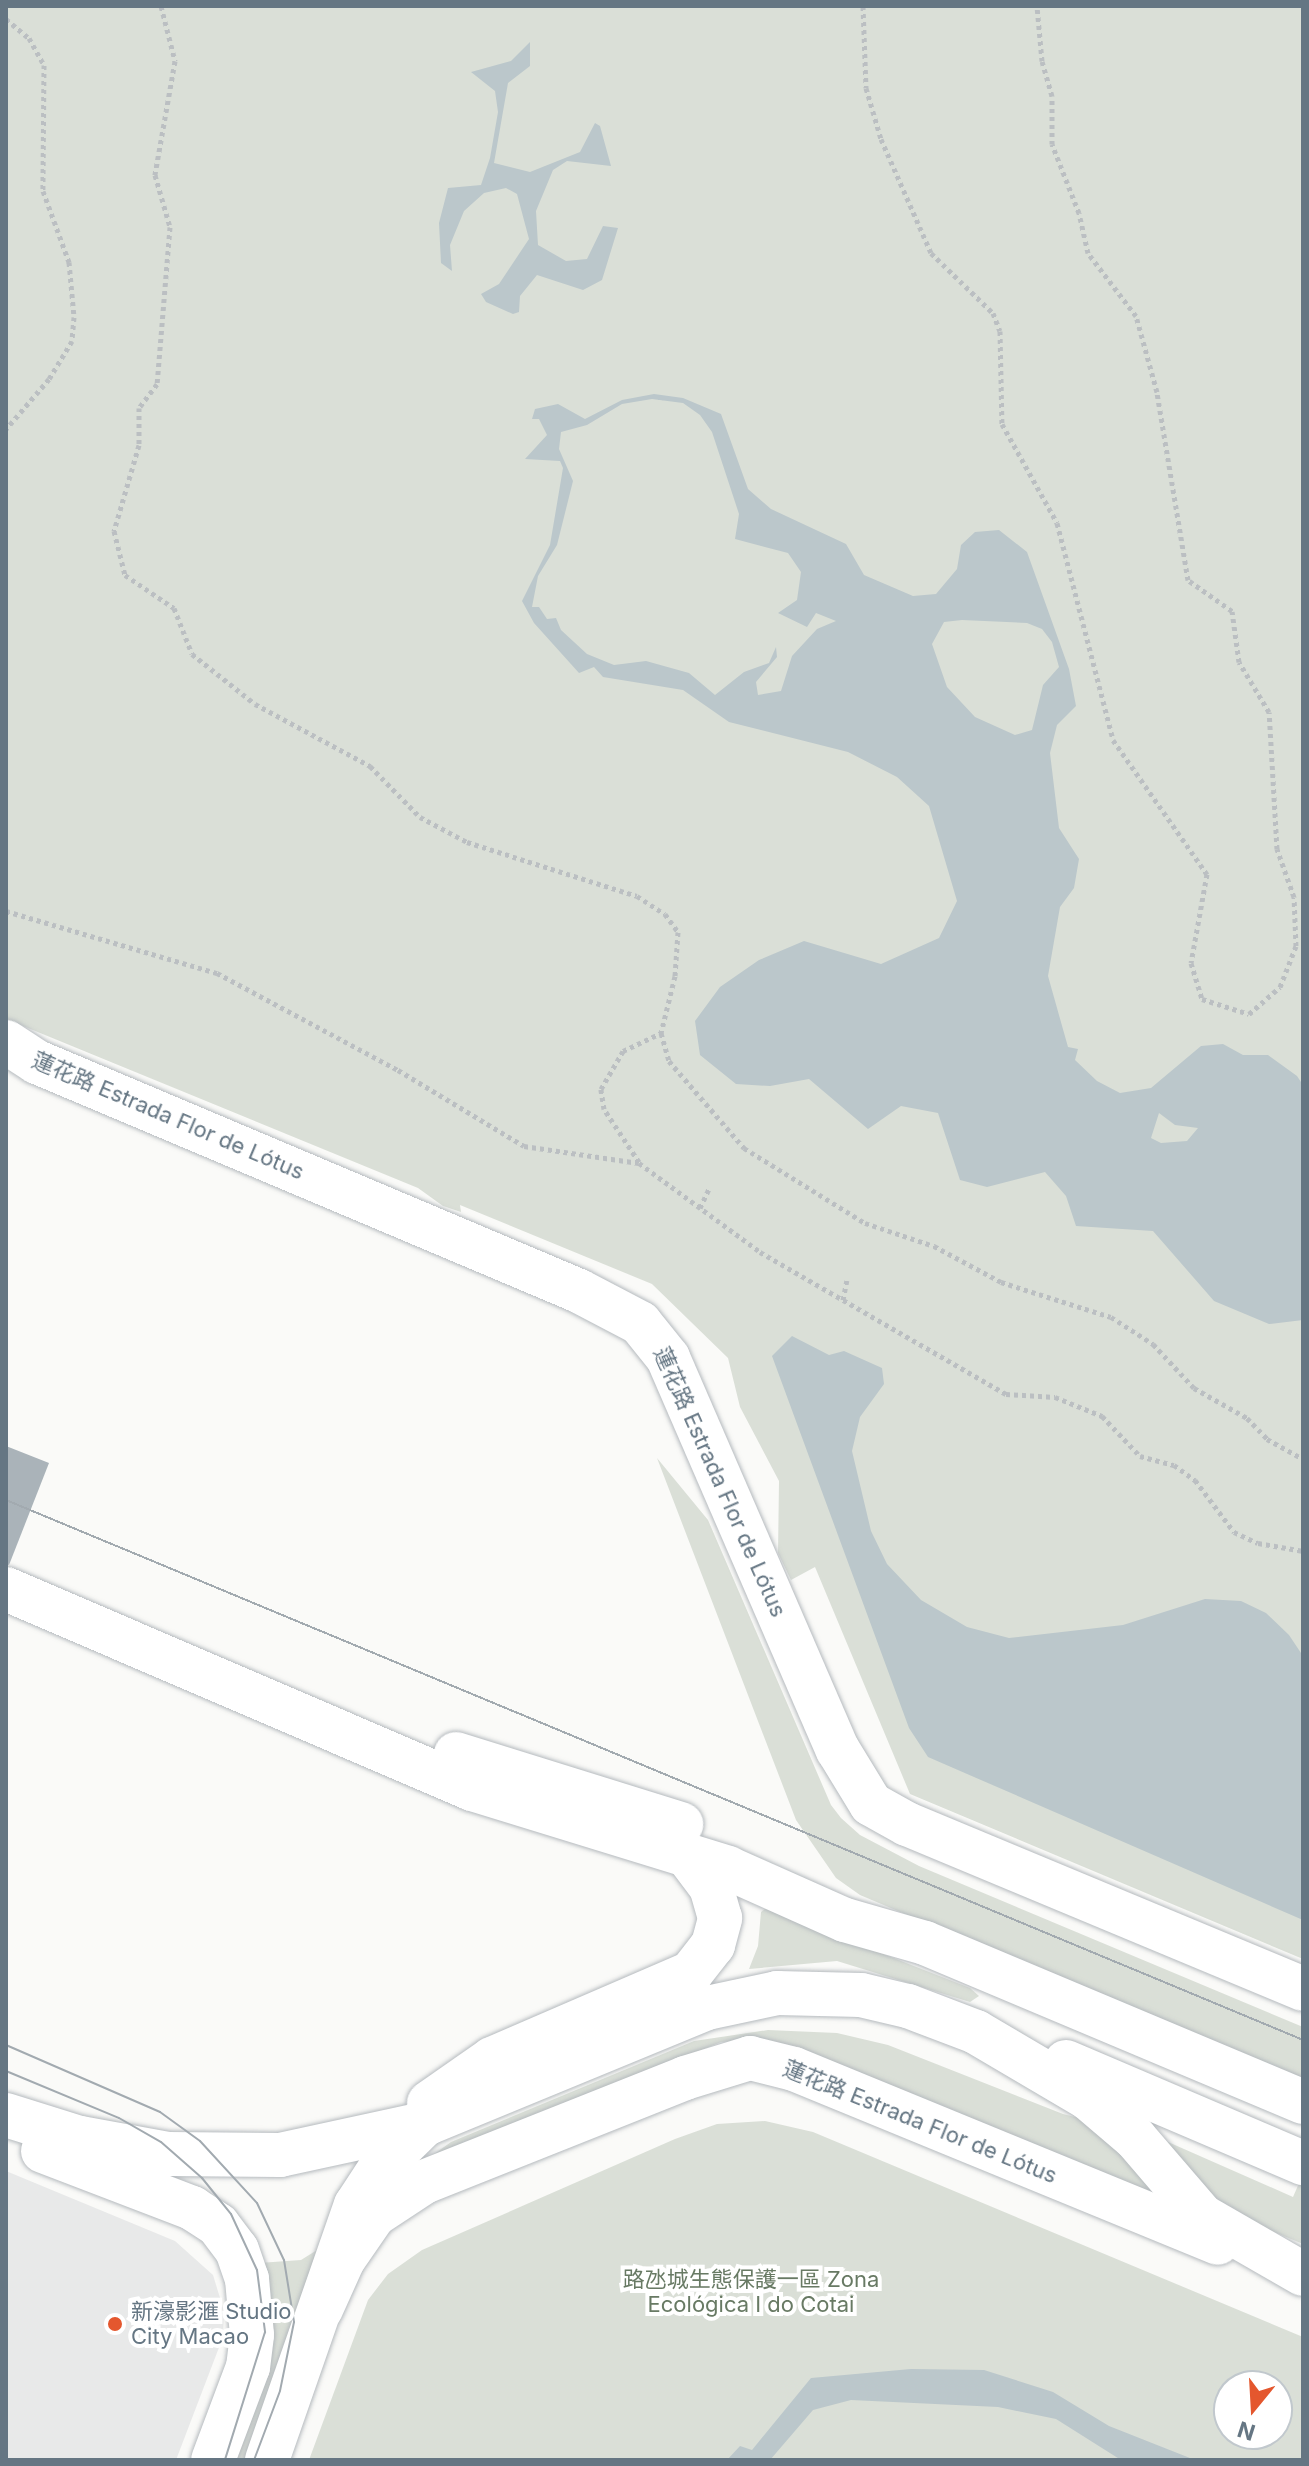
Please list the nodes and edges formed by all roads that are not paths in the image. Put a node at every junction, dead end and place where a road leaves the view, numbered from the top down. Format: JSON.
{"nodes":[{"id":1,"x":6,"y":1042,"type":"edge"},
{"id":2,"x":6,"y":1589,"type":"edge"},
{"id":3,"x":314,"y":1720,"type":"junction"},
{"id":4,"x":709,"y":1863,"type":"junction"},
{"id":5,"x":925,"y":1943,"type":"junction"},
{"id":6,"x":1303,"y":1989,"type":"edge"},
{"id":7,"x":707,"y":2008,"type":"junction"},
{"id":8,"x":976,"y":2032,"type":"junction"},
{"id":9,"x":6,"y":2093,"type":"edge"},
{"id":10,"x":1303,"y":2102,"type":"edge"},
{"id":11,"x":6,"y":2115,"type":"edge"},
{"id":12,"x":412,"y":2126,"type":"junction"},
{"id":13,"x":6,"y":2131,"type":"edge"},
{"id":14,"x":80,"y":2138,"type":"junction"},
{"id":15,"x":1303,"y":2163,"type":"edge"},
{"id":16,"x":1303,"y":2274,"type":"edge"},
{"id":17,"x":321,"y":2309,"type":"junction"},
{"id":18,"x":213,"y":2460,"type":"edge"},
{"id":19,"x":267,"y":2460,"type":"edge"}],
"edges":[{"from":1,"to":6,"type":"main road","name":"蓮花路 Estrada Flor de Lótus"},
{"from":2,"to":3,"type":"main road"},
{"from":3,"to":4,"type":"main road"},
{"from":3,"to":5,"type":"main road"},
{"from":4,"to":5,"type":"main road"},
{"from":4,"to":7,"type":"main road"},
{"from":4,"to":12,"type":"main road"},
{"from":5,"to":10,"type":"main road"},
{"from":7,"to":8,"type":"main road"},
{"from":7,"to":12,"type":"main road"},
{"from":8,"to":15,"type":"main road"},
{"from":8,"to":16,"type":"main road"},
{"from":9,"to":14,"type":"main road"},
{"from":11,"to":14,"type":"main road"},
{"from":12,"to":14,"type":"main road"},
{"from":12,"to":17,"type":"main road"},
{"from":13,"to":18,"type":"main road"},
{"from":16,"to":17,"type":"main road","name":"蓮花路 Estrada Flor de Lótus"},
{"from":17,"to":19,"type":"main road"}]}
